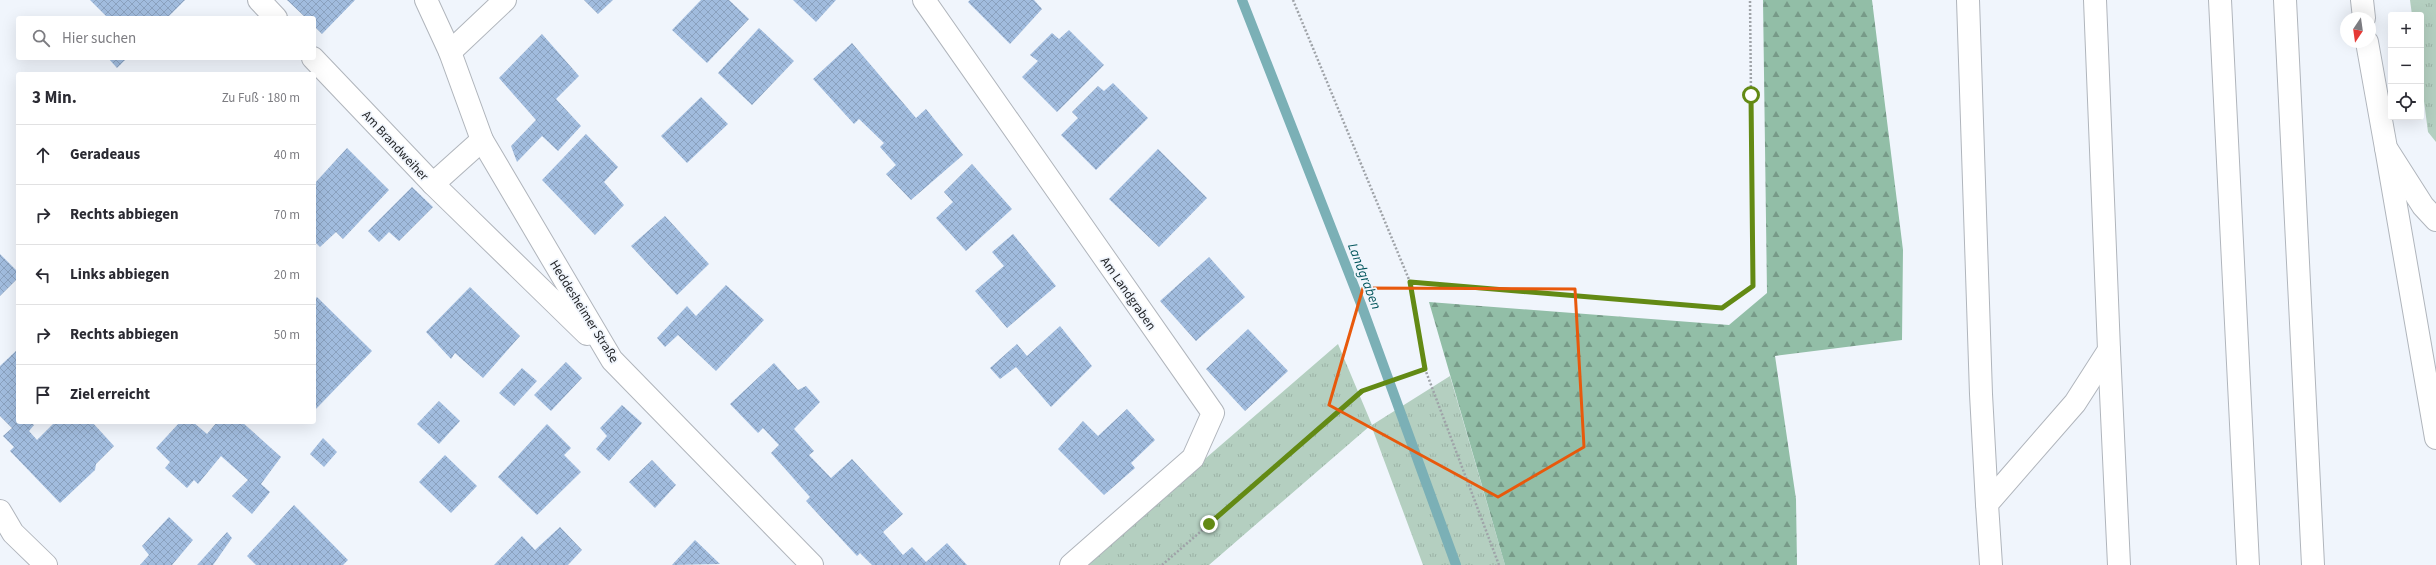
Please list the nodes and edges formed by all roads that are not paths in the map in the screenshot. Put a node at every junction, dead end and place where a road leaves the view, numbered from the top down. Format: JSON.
{"nodes":[{"id":1,"x":258,"y":0,"type":"edge"},
{"id":2,"x":426,"y":0,"type":"edge"},
{"id":3,"x":505,"y":0,"type":"edge"},
{"id":4,"x":924,"y":0,"type":"edge"},
{"id":5,"x":1968,"y":0,"type":"edge"},
{"id":6,"x":2095,"y":0,"type":"edge"},
{"id":7,"x":2220,"y":0,"type":"edge"},
{"id":8,"x":2285,"y":0,"type":"edge"},
{"id":9,"x":2362,"y":0,"type":"edge"},
{"id":10,"x":2363,"y":12,"type":"edge"},
{"id":11,"x":274,"y":16,"type":"edge"},
{"id":12,"x":2368,"y":48,"type":"edge"},
{"id":13,"x":450,"y":52,"type":"junction"},
{"id":14,"x":315,"y":60,"type":"edge"},
{"id":15,"x":482,"y":140,"type":"junction"},
{"id":16,"x":2386,"y":148,"type":"junction"},
{"id":17,"x":433,"y":184,"type":"junction"},
{"id":18,"x":2436,"y":220,"type":"edge"},
{"id":19,"x":2109,"y":350,"type":"junction"},
{"id":20,"x":612,"y":360,"type":"junction"},
{"id":21,"x":2436,"y":438,"type":"edge"},
{"id":22,"x":1988,"y":504,"type":"junction"},
{"id":23,"x":0,"y":511,"type":"edge"},
{"id":24,"x":46,"y":565,"type":"edge"},
{"id":25,"x":812,"y":565,"type":"edge"},
{"id":26,"x":1071,"y":565,"type":"edge"},
{"id":27,"x":1991,"y":565,"type":"edge"},
{"id":28,"x":2119,"y":565,"type":"edge"},
{"id":29,"x":2248,"y":565,"type":"edge"},
{"id":30,"x":2313,"y":565,"type":"edge"}],
"edges":[{"from":1,"to":11,"type":"main road"},
{"from":2,"to":13,"type":"main road","name":"Heddesheimer Straße"},
{"from":3,"to":13,"type":"main road"},
{"from":4,"to":26,"type":"main road","name":"Am Landgraben"},
{"from":5,"to":22,"type":"main road"},
{"from":6,"to":19,"type":"main road"},
{"from":7,"to":29,"type":"main road"},
{"from":8,"to":30,"type":"main road"},
{"from":9,"to":10,"type":"main road"},
{"from":12,"to":16,"type":"main road"},
{"from":13,"to":15,"type":"main road","name":"Heddesheimer Straße"},
{"from":14,"to":17,"type":"main road","name":"Am Brandweiher"},
{"from":15,"to":17,"type":"main road","name":"Am Brandweiher"},
{"from":15,"to":20,"type":"main road","name":"Heddesheimer Straße"},
{"from":16,"to":18,"type":"main road"},
{"from":16,"to":21,"type":"main road"},
{"from":17,"to":20,"type":"main road"},
{"from":19,"to":22,"type":"main road"},
{"from":19,"to":28,"type":"main road"},
{"from":20,"to":25,"type":"main road","name":"Heddesheimer Straße"},
{"from":22,"to":27,"type":"main road"},
{"from":23,"to":24,"type":"main road"}]}
